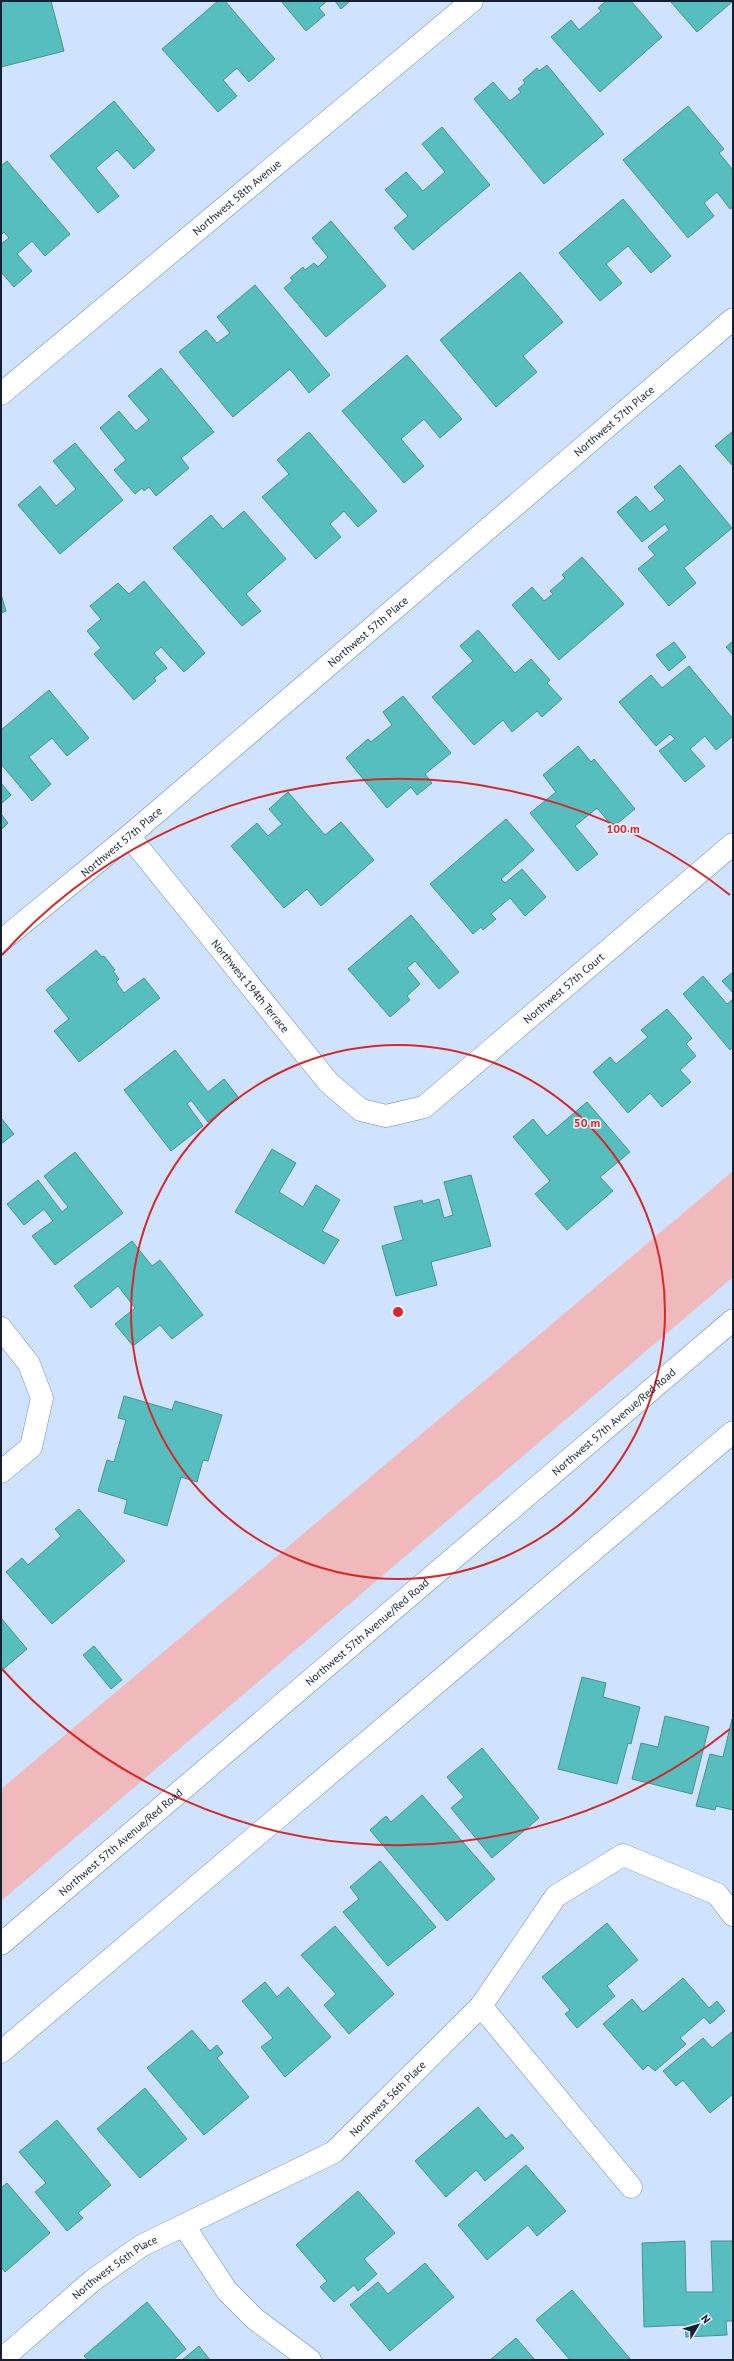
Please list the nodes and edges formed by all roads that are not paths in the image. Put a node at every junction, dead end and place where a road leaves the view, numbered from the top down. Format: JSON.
{"nodes":[{"id":1,"x":472,"y":1,"type":"edge"},
{"id":2,"x":733,"y":319,"type":"edge"},
{"id":3,"x":1,"y":394,"type":"edge"},
{"id":4,"x":129,"y":836,"type":"junction"},
{"id":5,"x":733,"y":844,"type":"edge"},
{"id":6,"x":1,"y":941,"type":"edge"},
{"id":7,"x":386,"y":1116,"type":"joint"},
{"id":8,"x":733,"y":1320,"type":"edge"},
{"id":9,"x":1,"y":1328,"type":"edge"},
{"id":10,"x":733,"y":1432,"type":"edge"},
{"id":11,"x":1,"y":1472,"type":"edge"},
{"id":12,"x":733,"y":1915,"type":"edge"},
{"id":13,"x":1,"y":1944,"type":"edge"},
{"id":14,"x":481,"y":2006,"type":"junction"},
{"id":15,"x":1,"y":2052,"type":"edge"},
{"id":16,"x":631,"y":2187,"type":"dead end"},
{"id":17,"x":184,"y":2226,"type":"junction"},
{"id":18,"x":1,"y":2360,"type":"edge"},
{"id":19,"x":310,"y":2360,"type":"edge"}],
"edges":[{"from":1,"to":3,"type":"street","name":"Northwest 58th Avenue"},
{"from":2,"to":4,"type":"street","name":"Northwest 57th Place"},
{"from":4,"to":6,"type":"street","name":"Northwest 57th Place"},
{"from":4,"to":7,"type":"street","name":"Northwest 194th Terrace"},
{"from":5,"to":7,"type":"street","name":"Northwest 57th Court"},
{"from":8,"to":13,"type":"street","name":"Northwest 57th Avenue/Red Road"},
{"from":9,"to":11,"type":"street"},
{"from":10,"to":15,"type":"street"},
{"from":12,"to":14,"type":"street","name":"Northwest 56th Place"},
{"from":14,"to":16,"type":"street"},
{"from":14,"to":17,"type":"street","name":"Northwest 56th Place"},
{"from":17,"to":18,"type":"street","name":"Northwest 56th Place"},
{"from":17,"to":19,"type":"street"}]}
